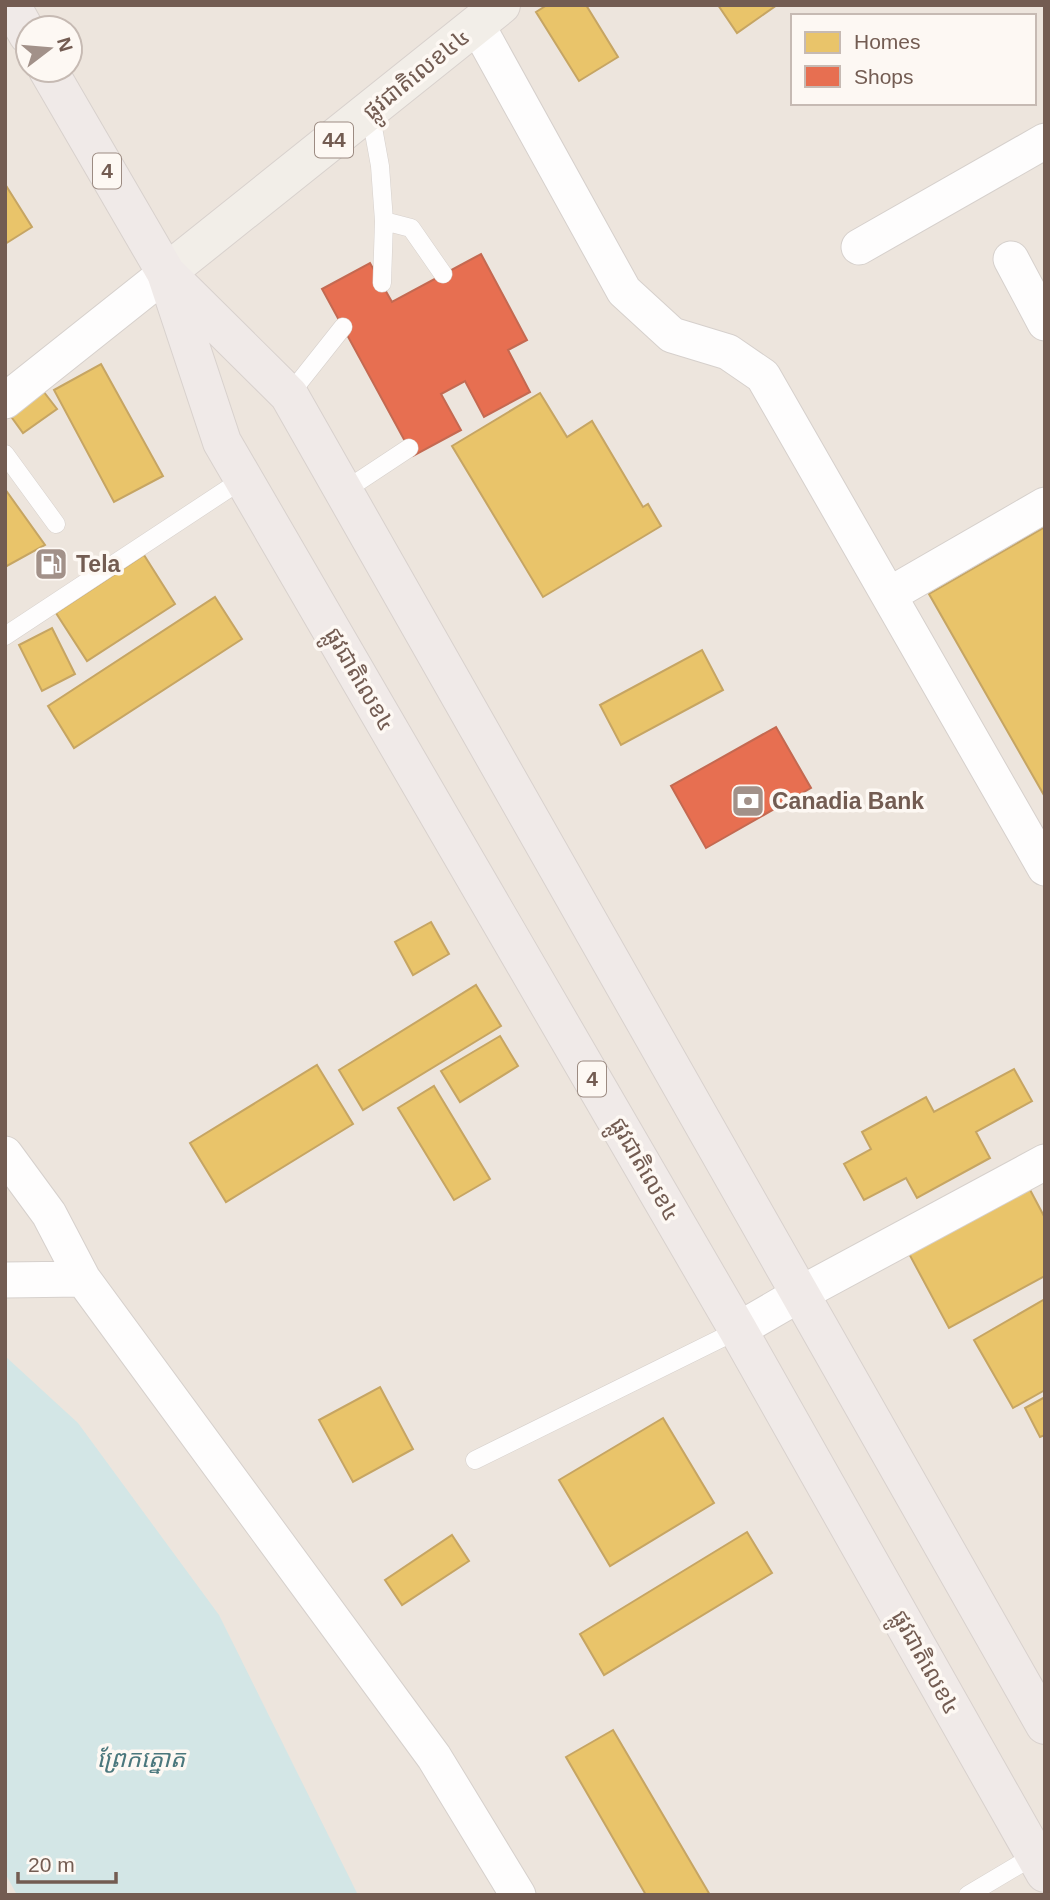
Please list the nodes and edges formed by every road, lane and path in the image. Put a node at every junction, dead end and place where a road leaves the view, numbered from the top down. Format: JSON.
{"nodes":[{"id":1,"x":489,"y":15,"type":"edge"},
{"id":2,"x":56,"y":84,"type":"edge"},
{"id":3,"x":370,"y":111,"type":"junction"},
{"id":4,"x":1045,"y":141,"type":"edge"},
{"id":5,"x":384,"y":221,"type":"junction"},
{"id":6,"x":859,"y":247,"type":"dead end"},
{"id":7,"x":1011,"y":259,"type":"dead end"},
{"id":8,"x":166,"y":273,"type":"junction"},
{"id":9,"x":443,"y":274,"type":"dead end"},
{"id":10,"x":382,"y":283,"type":"dead end"},
{"id":11,"x":1045,"y":323,"type":"edge"},
{"id":12,"x":343,"y":327,"type":"dead end"},
{"id":13,"x":289,"y":395,"type":"junction"},
{"id":14,"x":5,"y":401,"type":"edge"},
{"id":15,"x":409,"y":448,"type":"dead end"},
{"id":16,"x":5,"y":454,"type":"edge"},
{"id":17,"x":243,"y":479,"type":"junction"},
{"id":18,"x":344,"y":491,"type":"junction"},
{"id":19,"x":1045,"y":505,"type":"edge"},
{"id":20,"x":56,"y":524,"type":"dead end"},
{"id":21,"x":889,"y":595,"type":"junction"},
{"id":22,"x":5,"y":636,"type":"edge"},
{"id":23,"x":1045,"y":868,"type":"edge"},
{"id":24,"x":5,"y":1154,"type":"edge"},
{"id":25,"x":1045,"y":1162,"type":"edge"},
{"id":26,"x":83,"y":1279,"type":"junction"},
{"id":27,"x":5,"y":1280,"type":"edge"},
{"id":28,"x":800,"y":1294,"type":"junction"},
{"id":29,"x":738,"y":1330,"type":"junction"},
{"id":30,"x":475,"y":1460,"type":"dead end"},
{"id":31,"x":1045,"y":1725,"type":"edge"},
{"id":32,"x":1041,"y":1859,"type":"edge"},
{"id":33,"x":518,"y":1895,"type":"edge"},
{"id":34,"x":968,"y":1895,"type":"edge"}],
"edges":[{"from":1,"to":3,"type":"main road","name":"ផ្លូវជាតិលេខ៤៤","number":"44"},
{"from":1,"to":21,"type":"street"},
{"from":2,"to":8,"type":"highway","name":"ផ្លូវជាតិលេខ៤","number":"4"},
{"from":3,"to":5,"type":"lane"},
{"from":3,"to":8,"type":"main road","name":"ផ្លូវជាតិលេខ៤៤","number":"44"},
{"from":4,"to":6,"type":"street"},
{"from":5,"to":9,"type":"lane"},
{"from":5,"to":10,"type":"lane"},
{"from":7,"to":11,"type":"street"},
{"from":8,"to":13,"type":"highway","name":"ផ្លូវជាតិលេខ៤","number":"4"},
{"from":8,"to":14,"type":"street"},
{"from":8,"to":17,"type":"highway","name":"ផ្លូវជាតិលេខ៤","number":"4"},
{"from":12,"to":13,"type":"lane"},
{"from":13,"to":18,"type":"highway","name":"ផ្លូវជាតិលេខ៤","number":"4"},
{"from":15,"to":18,"type":"lane"},
{"from":16,"to":20,"type":"lane"},
{"from":17,"to":22,"type":"lane"},
{"from":17,"to":29,"type":"highway","name":"ផ្លូវជាតិលេខ៤","number":"4"},
{"from":18,"to":28,"type":"highway","name":"ផ្លូវជាតិលេខ៤","number":"4"},
{"from":19,"to":21,"type":"street"},
{"from":21,"to":23,"type":"street"},
{"from":24,"to":26,"type":"street"},
{"from":25,"to":28,"type":"street"},
{"from":26,"to":27,"type":"street"},
{"from":26,"to":33,"type":"street"},
{"from":28,"to":29,"type":"street"},
{"from":28,"to":31,"type":"highway","name":"ផ្លូវជាតិលេខ៤","number":"4"},
{"from":29,"to":30,"type":"lane"},
{"from":29,"to":32,"type":"highway","name":"ផ្លូវជាតិលេខ៤","number":"4"},
{"from":32,"to":34,"type":"lane"}]}
